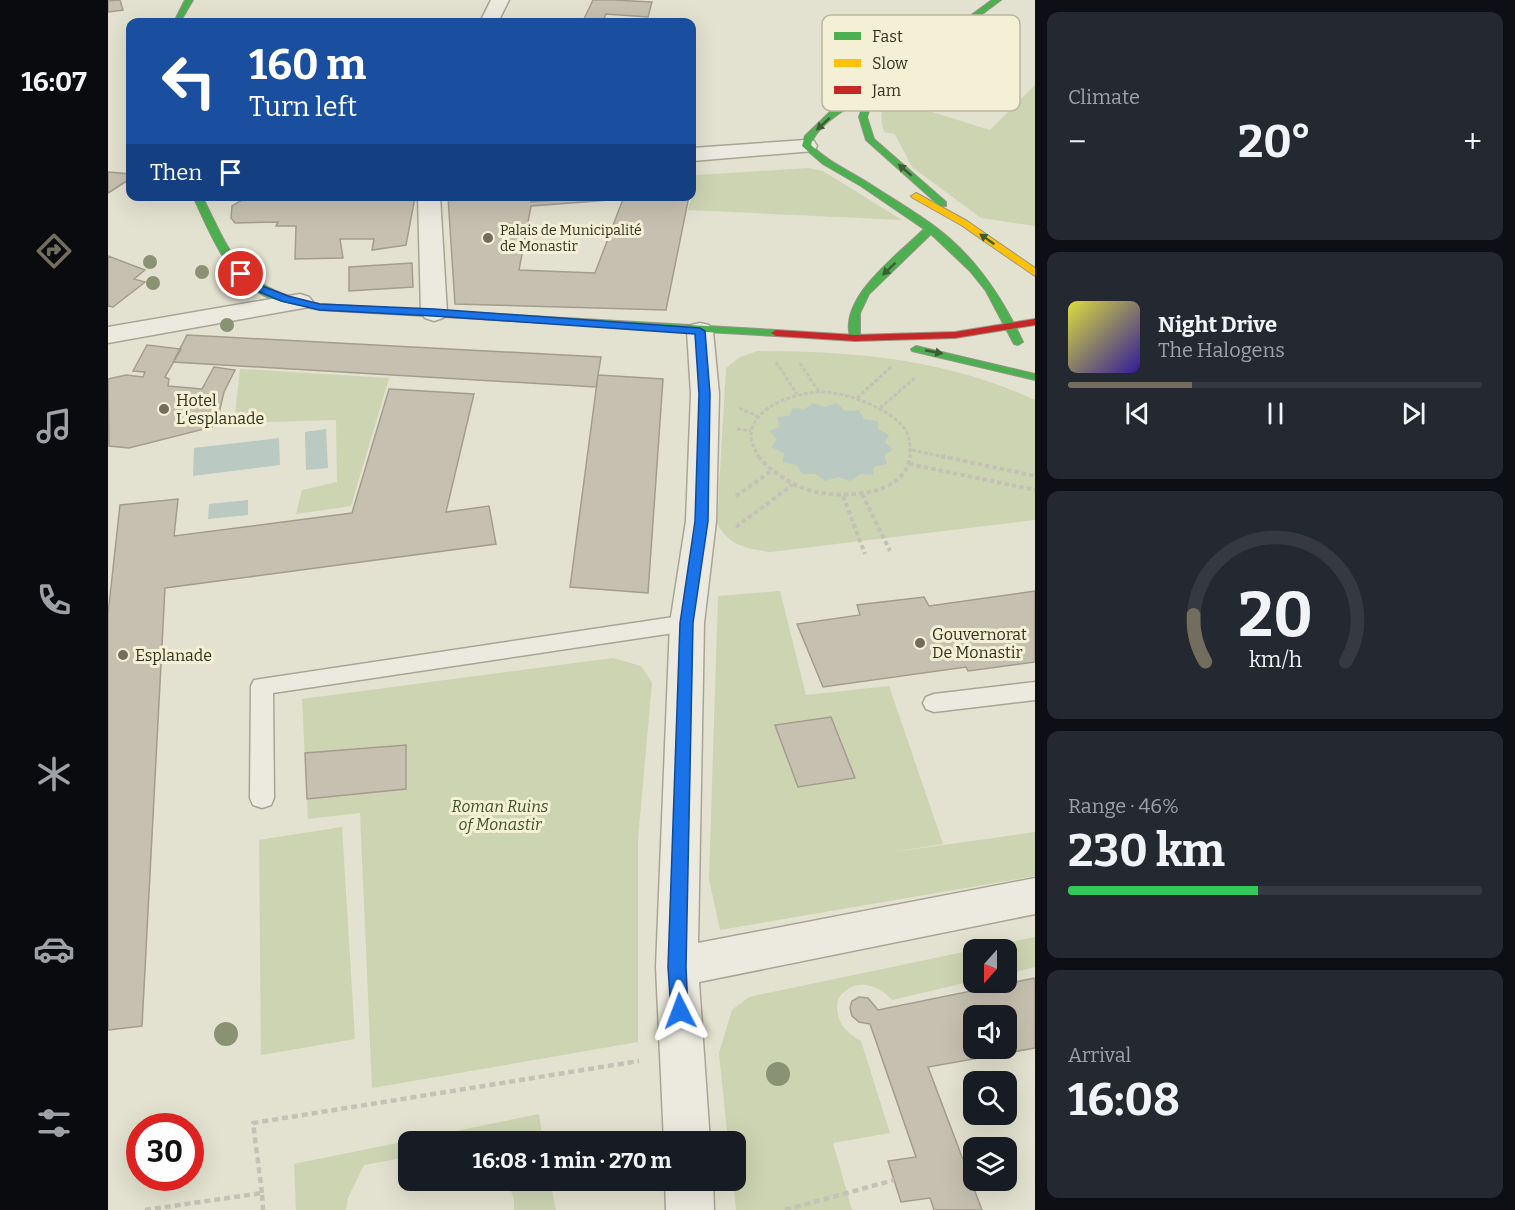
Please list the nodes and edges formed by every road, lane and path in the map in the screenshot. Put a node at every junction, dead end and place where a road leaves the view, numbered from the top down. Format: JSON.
{"nodes":[{"id":1,"x":189,"y":0,"type":"edge"},
{"id":2,"x":500,"y":0,"type":"edge"},
{"id":3,"x":997,"y":0,"type":"edge"},
{"id":4,"x":977,"y":15,"type":"edge"},
{"id":5,"x":179,"y":18,"type":"edge"},
{"id":6,"x":491,"y":18,"type":"edge"},
{"id":7,"x":836,"y":111,"type":"edge"},
{"id":8,"x":864,"y":111,"type":"edge"},
{"id":9,"x":806,"y":146,"type":"junction"},
{"id":10,"x":696,"y":155,"type":"edge"},
{"id":11,"x":842,"y":155,"type":"dead end"},
{"id":12,"x":902,"y":188,"type":"dead end"},
{"id":13,"x":199,"y":201,"type":"edge"},
{"id":14,"x":429,"y":201,"type":"edge"},
{"id":15,"x":964,"y":223,"type":"junction"},
{"id":16,"x":931,"y":228,"type":"junction"},
{"id":17,"x":1035,"y":273,"type":"edge"},
{"id":18,"x":300,"y":302,"type":"junction"},
{"id":19,"x":434,"y":312,"type":"junction"},
{"id":20,"x":1035,"y":323,"type":"edge"},
{"id":21,"x":1014,"y":327,"type":"junction"},
{"id":22,"x":700,"y":331,"type":"junction"},
{"id":23,"x":108,"y":335,"type":"edge"},
{"id":24,"x":855,"y":338,"type":"junction"},
{"id":25,"x":912,"y":348,"type":"junction"},
{"id":26,"x":1020,"y":351,"type":"junction"},
{"id":27,"x":943,"y":354,"type":"junction"},
{"id":28,"x":1035,"y":375,"type":"edge"},
{"id":29,"x":857,"y":398,"type":"junction"},
{"id":30,"x":880,"y":408,"type":"junction"},
{"id":31,"x":912,"y":450,"type":"junction"},
{"id":32,"x":909,"y":464,"type":"junction"},
{"id":33,"x":1035,"y":476,"type":"edge"},
{"id":34,"x":792,"y":485,"type":"junction"},
{"id":35,"x":1035,"y":490,"type":"edge"},
{"id":36,"x":862,"y":494,"type":"junction"},
{"id":37,"x":843,"y":496,"type":"junction"},
{"id":38,"x":890,"y":551,"type":"dead end"},
{"id":39,"x":865,"y":554,"type":"dead end"},
{"id":40,"x":696,"y":556,"type":"junction"},
{"id":41,"x":687,"y":623,"type":"junction"},
{"id":42,"x":1035,"y":691,"type":"edge"},
{"id":43,"x":934,"y":703,"type":"dead end"},
{"id":44,"x":262,"y":798,"type":"dead end"},
{"id":45,"x":1035,"y":896,"type":"edge"},
{"id":46,"x":677,"y":967,"type":"junction"},
{"id":47,"x":639,"y":1061,"type":"dead end"},
{"id":48,"x":686,"y":1131,"type":"edge"},
{"id":49,"x":894,"y":1180,"type":"dead end"},
{"id":50,"x":689,"y":1191,"type":"edge"},
{"id":51,"x":262,"y":1193,"type":"junction"},
{"id":52,"x":145,"y":1210,"type":"edge"},
{"id":53,"x":263,"y":1210,"type":"edge"},
{"id":54,"x":690,"y":1210,"type":"edge"},
{"id":55,"x":785,"y":1210,"type":"edge"}],
"edges":[{"from":1,"to":5,"type":"main road"},
{"from":2,"to":6,"type":"street"},
{"from":3,"to":4,"type":"main road"},
{"from":7,"to":9,"type":"main road","one_way":true},
{"from":15,"to":8,"type":"main road","one_way":true},
{"from":9,"to":10,"type":"street"},
{"from":9,"to":11,"type":"main road"},
{"from":9,"to":16,"type":"main road"},
{"from":12,"to":15,"type":"main road"},
{"from":13,"to":18,"type":"main road"},
{"from":14,"to":19,"type":"street"},
{"from":17,"to":15,"type":"main road","one_way":true},
{"from":16,"to":21,"type":"main road"},
{"from":16,"to":24,"type":"main road","one_way":true},
{"from":18,"to":19,"type":"main road"},
{"from":18,"to":23,"type":"street"},
{"from":19,"to":22,"type":"main road"},
{"from":20,"to":21,"type":"main road"},
{"from":20,"to":26,"type":"main road"},
{"from":21,"to":24,"type":"main road"},
{"from":21,"to":26,"type":"main road"},
{"from":22,"to":24,"type":"main road"},
{"from":22,"to":40,"type":"street"},
{"from":24,"to":25,"type":"main road"},
{"from":25,"to":27,"type":"main road","one_way":true},
{"from":25,"to":29,"type":"path"},
{"from":26,"to":28,"type":"main road"},
{"from":27,"to":28,"type":"main road"},
{"from":27,"to":30,"type":"path"},
{"from":29,"to":30,"type":"path"},
{"from":29,"to":34,"type":"path"},
{"from":30,"to":31,"type":"path"},
{"from":31,"to":32,"type":"path"},
{"from":31,"to":33,"type":"path"},
{"from":32,"to":35,"type":"path"},
{"from":32,"to":36,"type":"path"},
{"from":34,"to":37,"type":"path"},
{"from":34,"to":40,"type":"path"},
{"from":36,"to":37,"type":"path"},
{"from":36,"to":38,"type":"path"},
{"from":37,"to":39,"type":"path"},
{"from":40,"to":41,"type":"street"},
{"from":41,"to":44,"type":"lane"},
{"from":41,"to":46,"type":"street"},
{"from":42,"to":43,"type":"lane"},
{"from":45,"to":46,"type":"street"},
{"from":46,"to":48,"type":"street"},
{"from":47,"to":51,"type":"path"},
{"from":49,"to":55,"type":"path"},
{"from":50,"to":54,"type":"street"},
{"from":51,"to":52,"type":"path"},
{"from":51,"to":53,"type":"path"}]}
